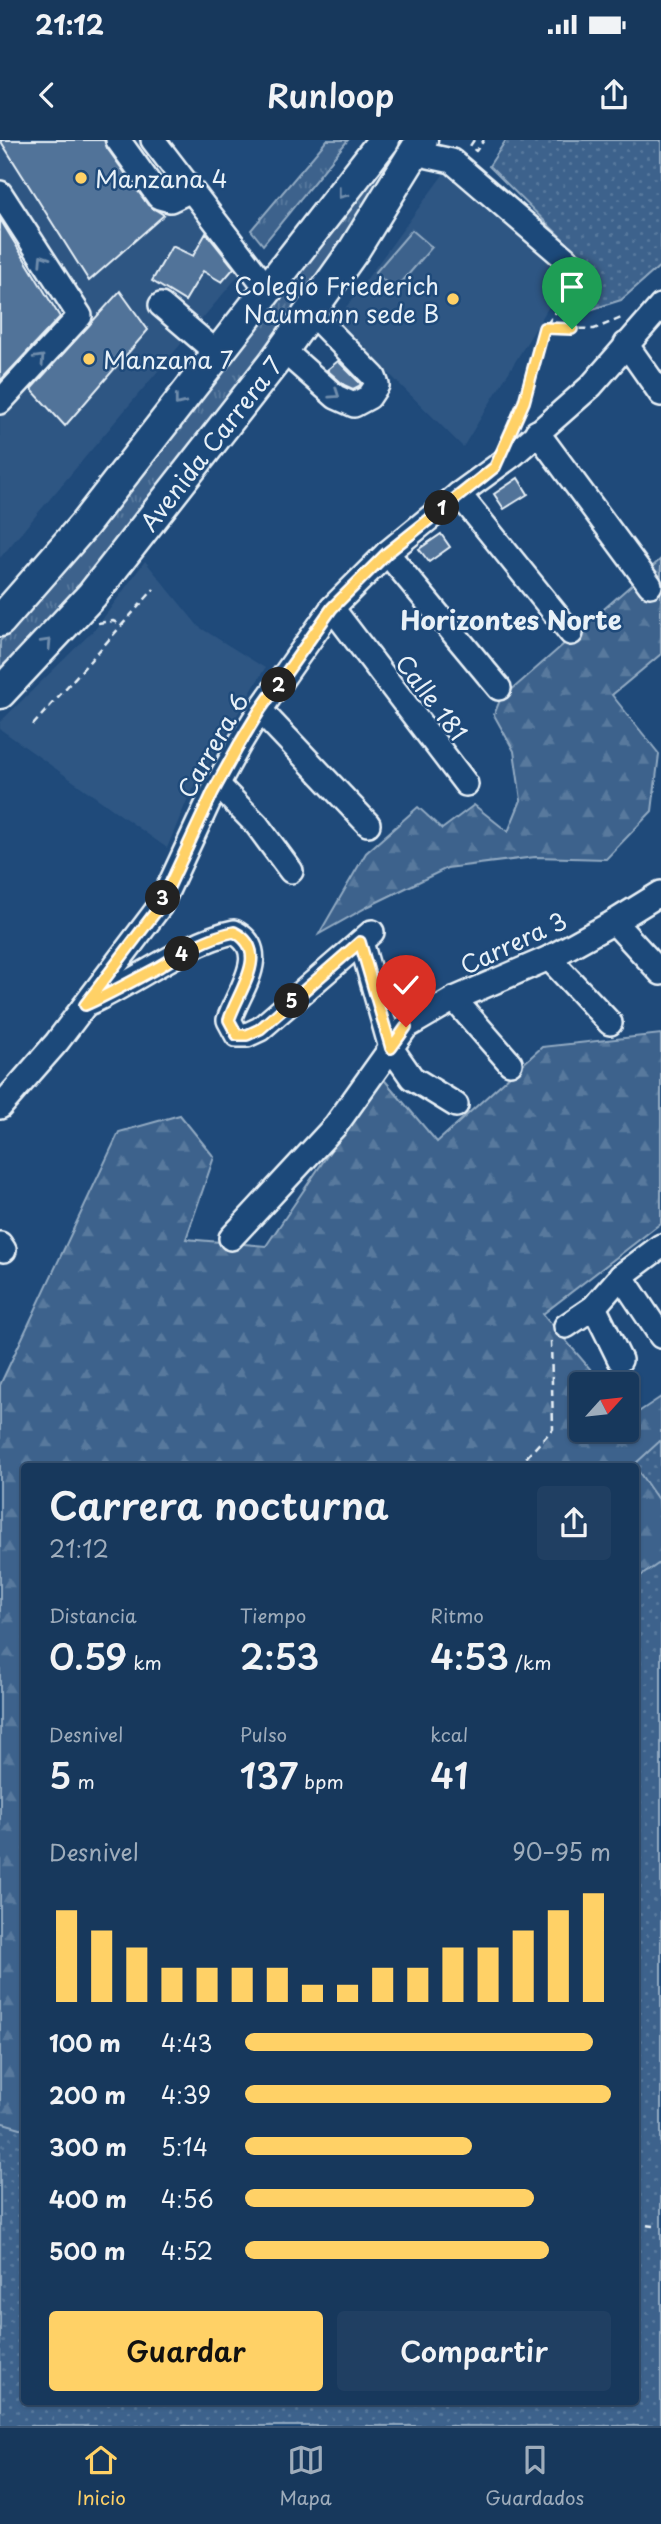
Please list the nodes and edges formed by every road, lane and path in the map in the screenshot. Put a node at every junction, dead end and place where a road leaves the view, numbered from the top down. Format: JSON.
{"nodes":[{"id":1,"x":118,"y":140,"type":"edge"},
{"id":2,"x":153,"y":140,"type":"edge"},
{"id":3,"x":384,"y":140,"type":"edge"},
{"id":4,"x":474,"y":140,"type":"edge"},
{"id":5,"x":485,"y":140,"type":"edge"},
{"id":6,"x":418,"y":146,"type":"edge"},
{"id":7,"x":191,"y":190,"type":"junction"},
{"id":8,"x":0,"y":193,"type":"edge"},
{"id":9,"x":580,"y":272,"type":"joint"},
{"id":10,"x":268,"y":290,"type":"junction"},
{"id":11,"x":161,"y":305,"type":"dead end"},
{"id":12,"x":656,"y":311,"type":"edge"},
{"id":13,"x":311,"y":313,"type":"junction"},
{"id":14,"x":544,"y":328,"type":"junction"},
{"id":15,"x":626,"y":344,"type":"junction"},
{"id":16,"x":283,"y":350,"type":"junction"},
{"id":17,"x":217,"y":354,"type":"junction"},
{"id":18,"x":661,"y":394,"type":"edge"},
{"id":19,"x":0,"y":402,"type":"edge"},
{"id":20,"x":537,"y":432,"type":"junction"},
{"id":21,"x":510,"y":435,"type":"dead end"},
{"id":22,"x":459,"y":494,"type":"junction"},
{"id":23,"x":387,"y":553,"type":"junction"},
{"id":24,"x":650,"y":585,"type":"dead end"},
{"id":25,"x":154,"y":589,"type":"dead end"},
{"id":26,"x":332,"y":608,"type":"junction"},
{"id":27,"x":0,"y":621,"type":"edge"},
{"id":28,"x":92,"y":624,"type":"dead end"},
{"id":29,"x":122,"y":625,"type":"junction"},
{"id":30,"x":571,"y":633,"type":"dead end"},
{"id":31,"x":499,"y":688,"type":"dead end"},
{"id":32,"x":0,"y":693,"type":"edge"},
{"id":33,"x":260,"y":710,"type":"junction"},
{"id":34,"x":33,"y":725,"type":"dead end"},
{"id":35,"x":217,"y":784,"type":"junction"},
{"id":36,"x":466,"y":784,"type":"dead end"},
{"id":37,"x":368,"y":824,"type":"dead end"},
{"id":38,"x":291,"y":871,"type":"dead end"},
{"id":39,"x":661,"y":893,"type":"edge"},
{"id":40,"x":614,"y":922,"type":"junction"},
{"id":41,"x":549,"y":958,"type":"junction"},
{"id":42,"x":661,"y":973,"type":"edge"},
{"id":43,"x":454,"y":999,"type":"junction"},
{"id":44,"x":85,"y":1005,"type":"junction"},
{"id":45,"x":610,"y":1023,"type":"dead end"},
{"id":46,"x":391,"y":1048,"type":"junction"},
{"id":47,"x":510,"y":1063,"type":"dead end"},
{"id":48,"x":456,"y":1105,"type":"dead end"},
{"id":49,"x":0,"y":1107,"type":"edge"},
{"id":50,"x":232,"y":1238,"type":"dead end"},
{"id":51,"x":658,"y":1253,"type":"edge"},
{"id":52,"x":621,"y":1276,"type":"junction"},
{"id":53,"x":594,"y":1307,"type":"junction"},
{"id":54,"x":566,"y":1326,"type":"joint"},
{"id":55,"x":661,"y":1336,"type":"edge"},
{"id":56,"x":620,"y":1360,"type":"dead end"},
{"id":57,"x":521,"y":1463,"type":"edge"},
{"id":58,"x":639,"y":2224,"type":"edge"},
{"id":59,"x":653,"y":2226,"type":"dead end"}],
"edges":[{"from":1,"to":7,"type":"street"},
{"from":2,"to":7,"type":"street"},
{"from":3,"to":10,"type":"main road","name":"Avenida Carrera 7","one_way":true},
{"from":4,"to":5,"type":"path"},
{"from":6,"to":9,"type":"street"},
{"from":6,"to":13,"type":"main road","name":"Avenida Carrera 7"},
{"from":7,"to":10,"type":"street"},
{"from":19,"to":8,"type":"street","one_way":true},
{"from":9,"to":14,"type":"path"},
{"from":10,"to":17,"type":"main road","name":"Avenida Carrera 7"},
{"from":11,"to":17,"type":"street"},
{"from":12,"to":14,"type":"path"},
{"from":12,"to":15,"type":"street","name":"Carrera 6"},
{"from":13,"to":16,"type":"main road","name":"Avenida Carrera 7"},
{"from":16,"to":13,"type":"street","one_way":true},
{"from":14,"to":21,"type":"path"},
{"from":15,"to":18,"type":"street"},
{"from":15,"to":20,"type":"street","name":"Carrera 6"},
{"from":32,"to":16,"type":"main road","name":"Avenida Carrera 7","one_way":true},
{"from":17,"to":27,"type":"main road","name":"Avenida Carrera 7","one_way":true},
{"from":20,"to":22,"type":"street","name":"Carrera 6"},
{"from":20,"to":24,"type":"street"},
{"from":22,"to":23,"type":"street","name":"Carrera 6"},
{"from":22,"to":30,"type":"street"},
{"from":23,"to":26,"type":"street","name":"Carrera 6"},
{"from":23,"to":31,"type":"street"},
{"from":25,"to":29,"type":"path"},
{"from":26,"to":33,"type":"street","name":"Carrera 6"},
{"from":26,"to":36,"type":"street","name":"Calle 181"},
{"from":28,"to":29,"type":"path"},
{"from":29,"to":34,"type":"path"},
{"from":33,"to":35,"type":"street","name":"Carrera 6"},
{"from":33,"to":37,"type":"street"},
{"from":35,"to":38,"type":"street"},
{"from":35,"to":44,"type":"street","name":"Carrera 6"},
{"from":39,"to":40,"type":"street","name":"Carrera 3"},
{"from":40,"to":41,"type":"street","name":"Carrera 3"},
{"from":40,"to":42,"type":"street"},
{"from":41,"to":43,"type":"street","name":"Carrera 3"},
{"from":41,"to":45,"type":"street"},
{"from":43,"to":46,"type":"street","name":"Carrera 3"},
{"from":43,"to":47,"type":"street"},
{"from":44,"to":46,"type":"street","name":"Carrera 6"},
{"from":44,"to":49,"type":"street","name":"Carrera 6"},
{"from":46,"to":48,"type":"street"},
{"from":46,"to":50,"type":"street","name":"Carrera 3"},
{"from":51,"to":52,"type":"street"},
{"from":52,"to":53,"type":"street"},
{"from":52,"to":55,"type":"street"},
{"from":53,"to":54,"type":"street"},
{"from":53,"to":56,"type":"street"},
{"from":54,"to":57,"type":"path"},
{"from":58,"to":59,"type":"path"}]}
